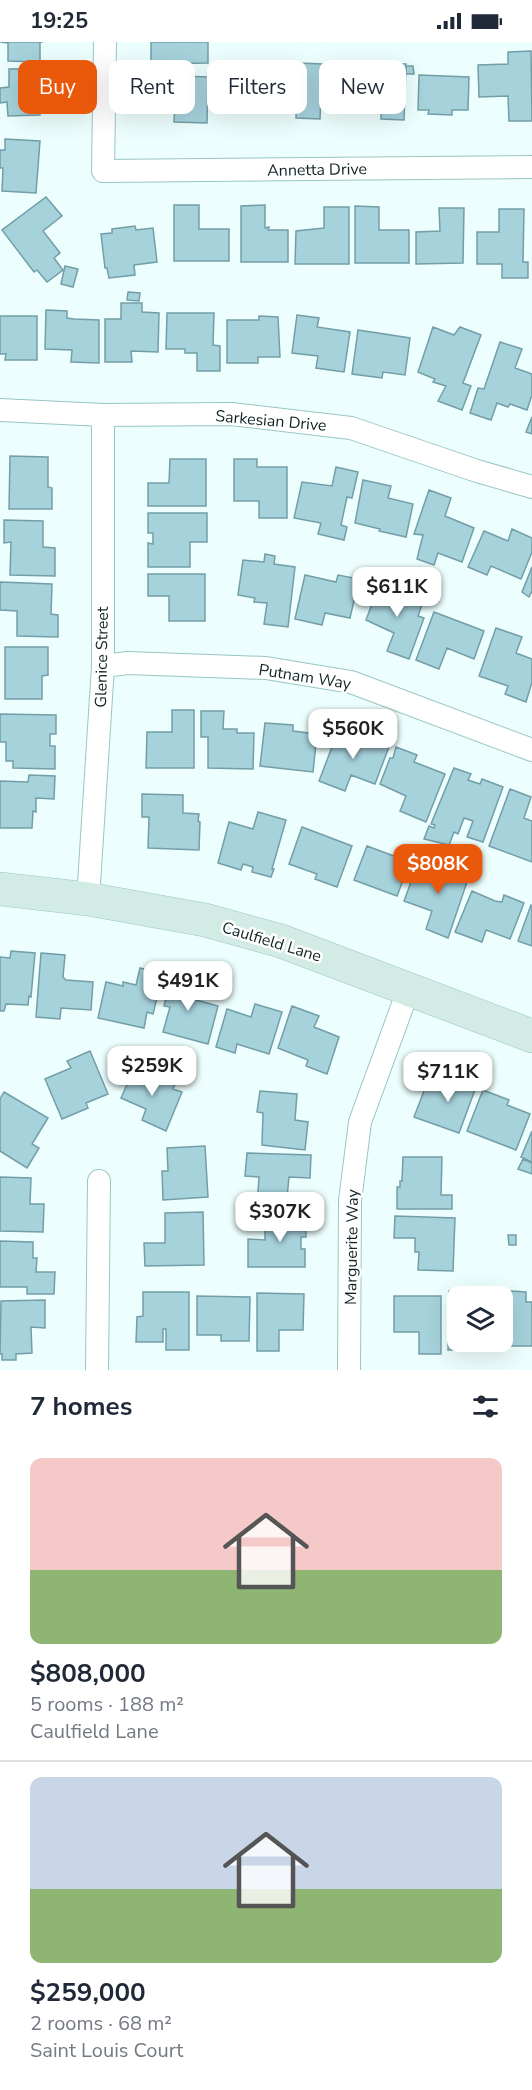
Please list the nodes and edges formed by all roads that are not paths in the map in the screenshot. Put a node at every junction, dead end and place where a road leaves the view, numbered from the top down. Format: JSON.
{"nodes":[{"id":1,"x":105,"y":42,"type":"edge"},
{"id":2,"x":532,"y":166,"type":"edge"},
{"id":3,"x":0,"y":410,"type":"edge"},
{"id":4,"x":103,"y":415,"type":"junction"},
{"id":5,"x":532,"y":487,"type":"edge"},
{"id":6,"x":103,"y":666,"type":"junction"},
{"id":7,"x":532,"y":750,"type":"edge"},
{"id":8,"x":0,"y":889,"type":"edge"},
{"id":9,"x":88,"y":899,"type":"junction"},
{"id":10,"x":409,"y":988,"type":"junction"},
{"id":11,"x":532,"y":1036,"type":"edge"},
{"id":12,"x":99,"y":1181,"type":"dead end"},
{"id":13,"x":97,"y":1370,"type":"edge"},
{"id":14,"x":350,"y":1370,"type":"edge"}],
"edges":[{"from":1,"to":2,"type":"street","name":"Annetta Drive"},
{"from":3,"to":4,"type":"street","name":"Sarkesian Drive"},
{"from":4,"to":5,"type":"street","name":"Sarkesian Drive"},
{"from":4,"to":6,"type":"street","name":"Glenice Street"},
{"from":6,"to":7,"type":"street","name":"Putnam Way"},
{"from":6,"to":9,"type":"street","name":"Glenice Street"},
{"from":8,"to":9,"type":"main road","name":"Caulfield Lane"},
{"from":9,"to":10,"type":"main road","name":"Caulfield Lane"},
{"from":10,"to":11,"type":"main road","name":"Caulfield Lane"},
{"from":10,"to":14,"type":"street","name":"Marguerite Way"},
{"from":12,"to":13,"type":"street"}]}
